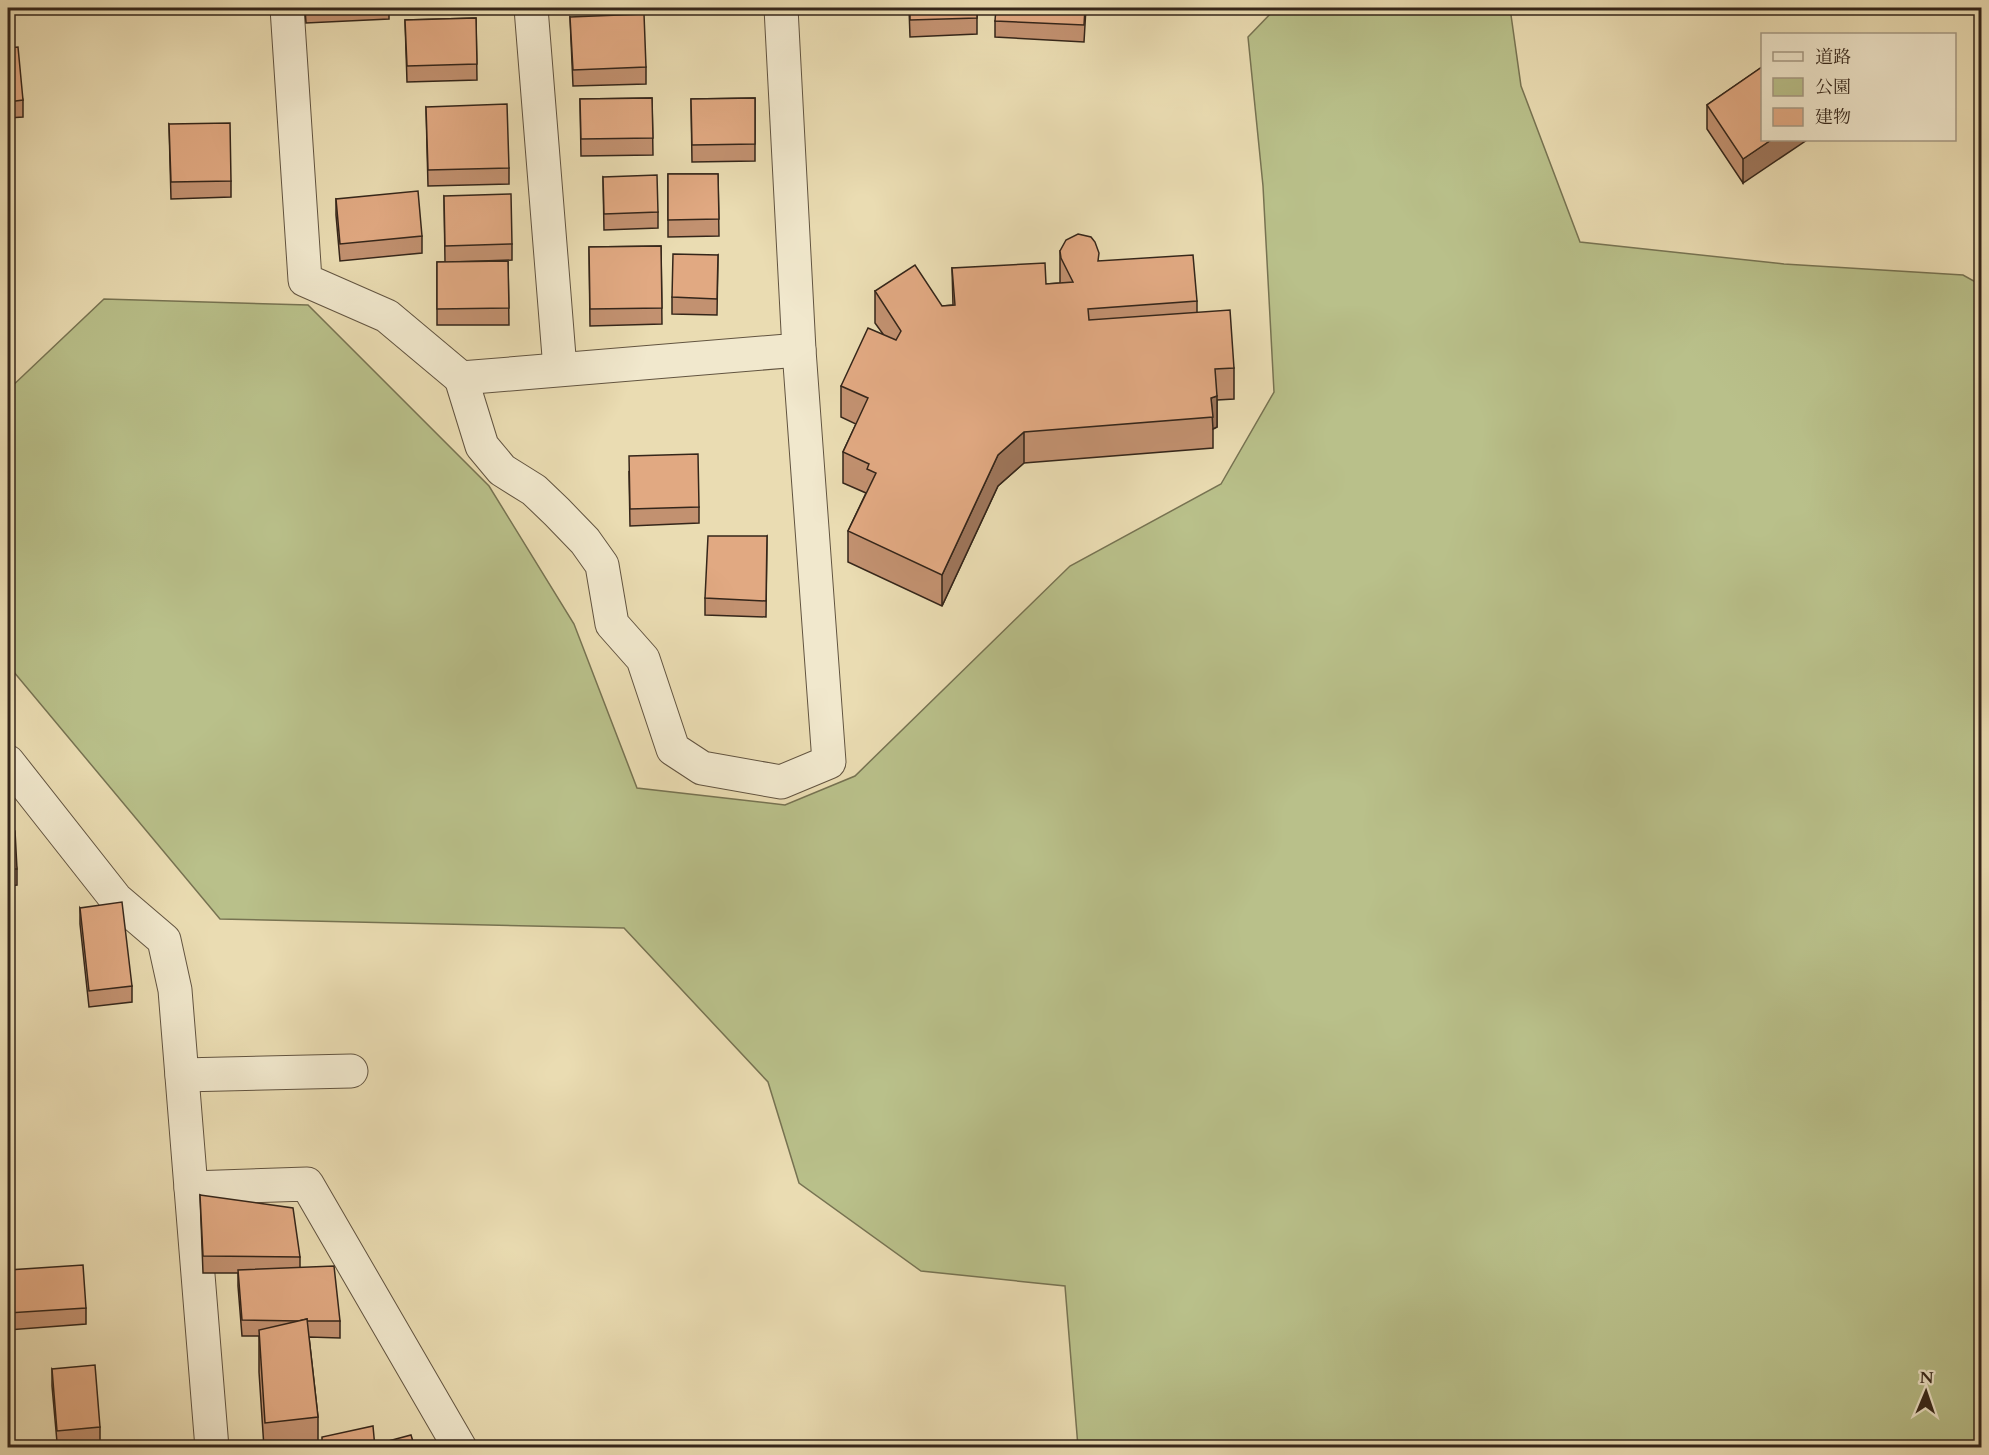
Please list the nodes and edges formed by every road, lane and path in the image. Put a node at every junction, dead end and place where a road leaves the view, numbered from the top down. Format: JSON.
{"nodes":[{"id":1,"x":287,"y":8,"type":"edge"},
{"id":2,"x":531,"y":8,"type":"edge"},
{"id":3,"x":781,"y":8,"type":"edge"},
{"id":4,"x":800,"y":350,"type":"junction"},
{"id":5,"x":560,"y":369,"type":"junction"},
{"id":6,"x":461,"y":378,"type":"junction"},
{"id":7,"x":8,"y":762,"type":"edge"},
{"id":8,"x":351,"y":1071,"type":"dead end"},
{"id":9,"x":182,"y":1076,"type":"junction"},
{"id":10,"x":191,"y":1188,"type":"junction"},
{"id":11,"x":212,"y":1448,"type":"edge"},
{"id":12,"x":460,"y":1448,"type":"edge"}],
"edges":[{"from":1,"to":6,"type":"street"},
{"from":2,"to":5,"type":"street"},
{"from":3,"to":4,"type":"street"},
{"from":4,"to":5,"type":"street"},
{"from":4,"to":6,"type":"street"},
{"from":5,"to":6,"type":"street"},
{"from":7,"to":9,"type":"street"},
{"from":8,"to":9,"type":"street"},
{"from":9,"to":10,"type":"street"},
{"from":10,"to":11,"type":"street"},
{"from":10,"to":12,"type":"street"}]}
